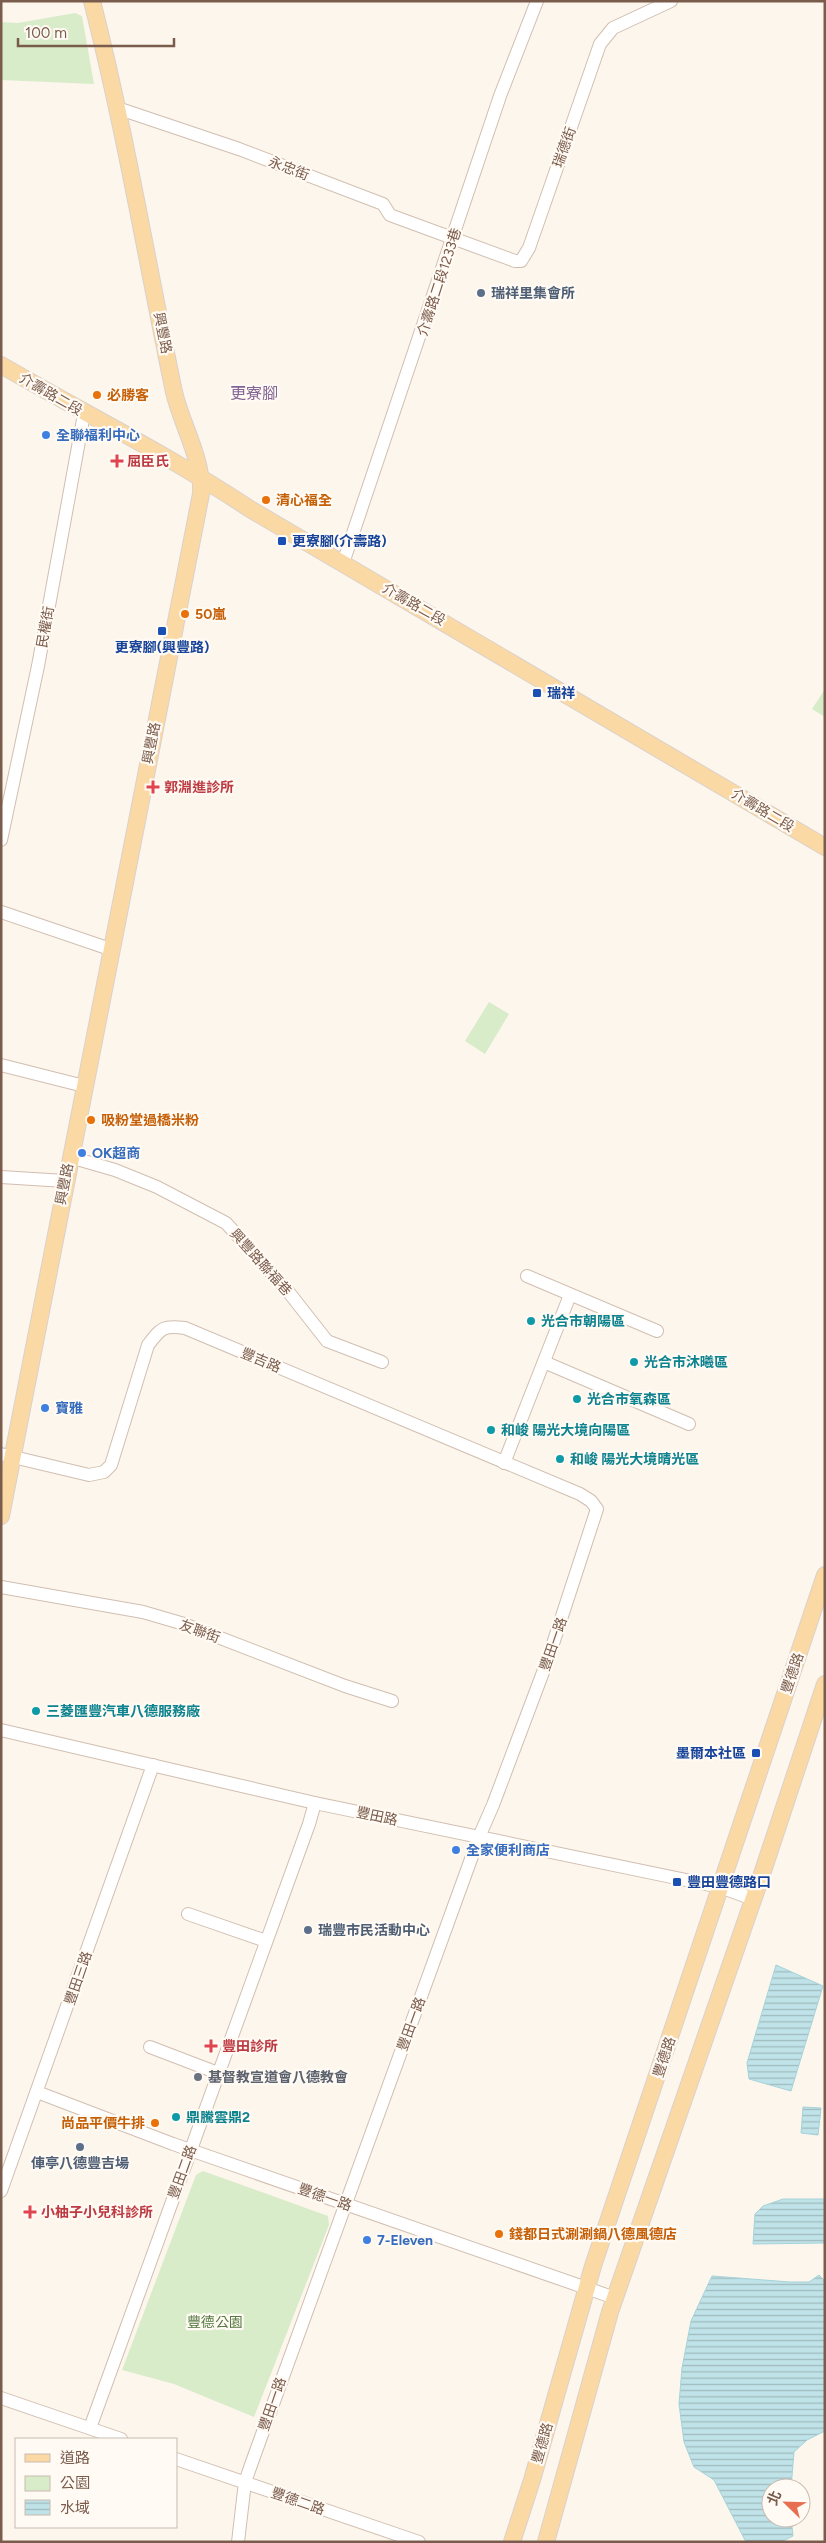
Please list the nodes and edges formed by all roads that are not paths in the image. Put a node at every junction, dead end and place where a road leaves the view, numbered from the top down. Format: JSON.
{"nodes":[{"id":1,"x":537,"y":1,"type":"edge"},
{"id":2,"x":671,"y":1,"type":"edge"},
{"id":3,"x":92,"y":2,"type":"edge"},
{"id":4,"x":117,"y":108,"type":"junction"},
{"id":5,"x":453,"y":238,"type":"junction"},
{"id":6,"x":1,"y":365,"type":"edge"},
{"id":7,"x":84,"y":414,"type":"junction"},
{"id":8,"x":202,"y":477,"type":"junction"},
{"id":9,"x":343,"y":563,"type":"junction"},
{"id":10,"x":1,"y":840,"type":"edge"},
{"id":11,"x":825,"y":846,"type":"edge"},
{"id":12,"x":1,"y":912,"type":"edge"},
{"id":13,"x":110,"y":949,"type":"junction"},
{"id":14,"x":1,"y":1064,"type":"edge"},
{"id":15,"x":84,"y":1086,"type":"junction"},
{"id":16,"x":70,"y":1157,"type":"junction"},
{"id":17,"x":1,"y":1177,"type":"edge"},
{"id":18,"x":65,"y":1181,"type":"junction"},
{"id":19,"x":527,"y":1276,"type":"dead end"},
{"id":20,"x":570,"y":1295,"type":"junction"},
{"id":21,"x":657,"y":1331,"type":"dead end"},
{"id":22,"x":382,"y":1362,"type":"dead end"},
{"id":23,"x":544,"y":1362,"type":"junction"},
{"id":24,"x":689,"y":1424,"type":"dead end"},
{"id":25,"x":6,"y":1456,"type":"edge"},
{"id":26,"x":504,"y":1463,"type":"junction"},
{"id":27,"x":597,"y":1509,"type":"joint"},
{"id":28,"x":1,"y":1516,"type":"edge"},
{"id":29,"x":825,"y":1575,"type":"edge"},
{"id":30,"x":1,"y":1587,"type":"edge"},
{"id":31,"x":825,"y":1684,"type":"edge"},
{"id":32,"x":392,"y":1701,"type":"dead end"},
{"id":33,"x":1,"y":1730,"type":"edge"},
{"id":34,"x":153,"y":1765,"type":"junction"},
{"id":35,"x":314,"y":1803,"type":"junction"},
{"id":36,"x":479,"y":1837,"type":"junction"},
{"id":37,"x":720,"y":1888,"type":"junction"},
{"id":38,"x":753,"y":1899,"type":"junction"},
{"id":39,"x":188,"y":1914,"type":"dead end"},
{"id":40,"x":266,"y":1941,"type":"junction"},
{"id":41,"x":150,"y":2047,"type":"dead end"},
{"id":42,"x":218,"y":2073,"type":"junction"},
{"id":43,"x":37,"y":2092,"type":"junction"},
{"id":44,"x":190,"y":2150,"type":"junction"},
{"id":45,"x":1,"y":2191,"type":"edge"},
{"id":46,"x":345,"y":2204,"type":"junction"},
{"id":47,"x":586,"y":2288,"type":"junction"},
{"id":48,"x":615,"y":2298,"type":"junction"},
{"id":49,"x":1,"y":2398,"type":"edge"},
{"id":50,"x":90,"y":2428,"type":"junction"},
{"id":51,"x":118,"y":2438,"type":"edge"},
{"id":52,"x":178,"y":2460,"type":"edge"},
{"id":53,"x":245,"y":2482,"type":"junction"},
{"id":54,"x":238,"y":2542,"type":"edge"},
{"id":55,"x":420,"y":2542,"type":"edge"},
{"id":56,"x":512,"y":2542,"type":"edge"},
{"id":57,"x":546,"y":2542,"type":"edge"}],
"edges":[{"from":1,"to":5,"type":"street","name":"介壽路二段1233巷"},
{"from":2,"to":5,"type":"street","name":"瑞德街"},
{"from":3,"to":4,"type":"main road","name":"興豐路"},
{"from":4,"to":5,"type":"street","name":"永忠街"},
{"from":4,"to":8,"type":"main road","name":"興豐路"},
{"from":5,"to":9,"type":"street","name":"介壽路二段1233巷"},
{"from":6,"to":7,"type":"main road","name":"介壽路二段"},
{"from":7,"to":8,"type":"main road","name":"介壽路二段"},
{"from":7,"to":10,"type":"street","name":"民權街"},
{"from":8,"to":9,"type":"main road","name":"介壽路二段"},
{"from":8,"to":13,"type":"main road","name":"興豐路"},
{"from":9,"to":11,"type":"main road","name":"介壽路二段"},
{"from":12,"to":13,"type":"street"},
{"from":13,"to":15,"type":"main road","name":"興豐路"},
{"from":14,"to":15,"type":"street"},
{"from":15,"to":16,"type":"main road","name":"興豐路"},
{"from":16,"to":18,"type":"main road","name":"興豐路"},
{"from":16,"to":22,"type":"street","name":"興豐路聯福巷"},
{"from":17,"to":18,"type":"street"},
{"from":18,"to":25,"type":"main road","name":"興豐路"},
{"from":19,"to":20,"type":"street"},
{"from":20,"to":21,"type":"street"},
{"from":20,"to":23,"type":"street"},
{"from":23,"to":24,"type":"street"},
{"from":23,"to":26,"type":"street"},
{"from":25,"to":26,"type":"street","name":"豐吉路"},
{"from":25,"to":28,"type":"main road","name":"興豐路"},
{"from":26,"to":27,"type":"street","name":"豐吉路"},
{"from":27,"to":36,"type":"street","name":"豐田一路"},
{"from":29,"to":37,"type":"main road","name":"豐德路"},
{"from":30,"to":32,"type":"street","name":"友聯街"},
{"from":31,"to":38,"type":"main road"},
{"from":33,"to":34,"type":"street","name":"豐田路"},
{"from":34,"to":35,"type":"street","name":"豐田路"},
{"from":34,"to":43,"type":"street","name":"豐田三路"},
{"from":35,"to":36,"type":"street","name":"豐田路"},
{"from":35,"to":40,"type":"street","name":"豐田二路"},
{"from":36,"to":37,"type":"street","name":"豐田路"},
{"from":36,"to":46,"type":"street","name":"豐田一路"},
{"from":37,"to":38,"type":"street","name":"豐田路"},
{"from":37,"to":47,"type":"main road","name":"豐德路"},
{"from":38,"to":48,"type":"main road"},
{"from":39,"to":40,"type":"street"},
{"from":40,"to":42,"type":"street","name":"豐田二路"},
{"from":41,"to":42,"type":"street"},
{"from":42,"to":44,"type":"street","name":"豐田二路"},
{"from":43,"to":44,"type":"street","name":"豐德一路"},
{"from":43,"to":45,"type":"street","name":"豐田三路"},
{"from":44,"to":46,"type":"street","name":"豐德一路"},
{"from":44,"to":50,"type":"street","name":"豐田二路"},
{"from":46,"to":47,"type":"street","name":"豐德一路"},
{"from":46,"to":53,"type":"street","name":"豐田一路"},
{"from":47,"to":48,"type":"street","name":"豐德一路"},
{"from":47,"to":56,"type":"main road","name":"豐德路"},
{"from":48,"to":57,"type":"main road"},
{"from":49,"to":50,"type":"street"},
{"from":50,"to":51,"type":"street"},
{"from":52,"to":53,"type":"street","name":"豐德二路"},
{"from":53,"to":54,"type":"street","name":"豐田一路"},
{"from":53,"to":55,"type":"street","name":"豐德二路"}]}
